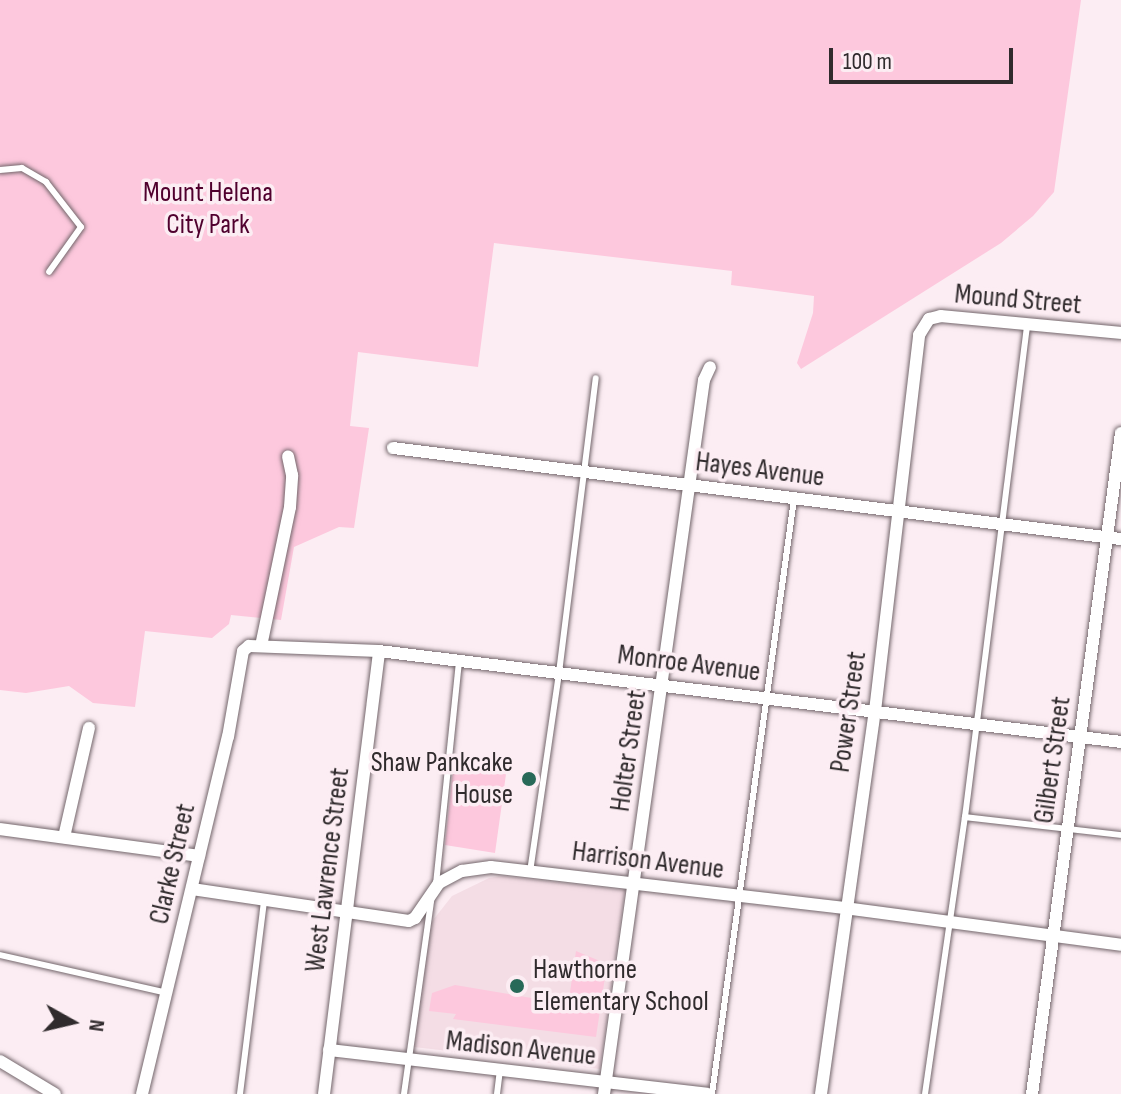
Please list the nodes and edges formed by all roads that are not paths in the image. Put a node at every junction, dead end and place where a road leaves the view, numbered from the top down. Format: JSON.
{"nodes":[{"id":1,"x":0,"y":170,"type":"edge"},
{"id":2,"x":49,"y":272,"type":"dead end"},
{"id":3,"x":1027,"y":324,"type":"junction"},
{"id":4,"x":1121,"y":333,"type":"edge"},
{"id":5,"x":919,"y":335,"type":"joint"},
{"id":6,"x":710,"y":367,"type":"dead end"},
{"id":7,"x":596,"y":378,"type":"dead end"},
{"id":8,"x":1121,"y":433,"type":"edge"},
{"id":9,"x":393,"y":448,"type":"dead end"},
{"id":10,"x":288,"y":456,"type":"dead end"},
{"id":11,"x":586,"y":472,"type":"junction"},
{"id":12,"x":691,"y":486,"type":"junction"},
{"id":13,"x":794,"y":498,"type":"junction"},
{"id":14,"x":899,"y":511,"type":"junction"},
{"id":15,"x":1003,"y":525,"type":"junction"},
{"id":16,"x":1114,"y":539,"type":"edge"},
{"id":17,"x":255,"y":646,"type":"junction"},
{"id":18,"x":379,"y":651,"type":"junction"},
{"id":19,"x":459,"y":661,"type":"junction"},
{"id":20,"x":559,"y":673,"type":"junction"},
{"id":21,"x":663,"y":685,"type":"junction"},
{"id":22,"x":767,"y":698,"type":"junction"},
{"id":23,"x":875,"y":711,"type":"junction"},
{"id":24,"x":977,"y":724,"type":"junction"},
{"id":25,"x":89,"y":728,"type":"dead end"},
{"id":26,"x":1080,"y":737,"type":"junction"},
{"id":27,"x":1121,"y":742,"type":"edge"},
{"id":28,"x":965,"y":817,"type":"junction"},
{"id":29,"x":0,"y":829,"type":"edge"},
{"id":30,"x":1068,"y":829,"type":"junction"},
{"id":31,"x":1121,"y":835,"type":"edge"},
{"id":32,"x":64,"y":837,"type":"junction"},
{"id":33,"x":199,"y":856,"type":"junction"},
{"id":34,"x":530,"y":872,"type":"junction"},
{"id":35,"x":634,"y":883,"type":"junction"},
{"id":36,"x":192,"y":889,"type":"junction"},
{"id":37,"x":434,"y":891,"type":"junction"},
{"id":38,"x":741,"y":896,"type":"junction"},
{"id":39,"x":264,"y":900,"type":"junction"},
{"id":40,"x":845,"y":908,"type":"junction"},
{"id":41,"x":346,"y":913,"type":"junction"},
{"id":42,"x":949,"y":922,"type":"junction"},
{"id":43,"x":1053,"y":936,"type":"junction"},
{"id":44,"x":1121,"y":945,"type":"edge"},
{"id":45,"x":0,"y":955,"type":"edge"},
{"id":46,"x":167,"y":993,"type":"junction"},
{"id":47,"x":329,"y":1050,"type":"junction"},
{"id":48,"x":0,"y":1061,"type":"edge"},
{"id":49,"x":409,"y":1061,"type":"junction"},
{"id":50,"x":500,"y":1071,"type":"junction"},
{"id":51,"x":605,"y":1088,"type":"edge"},
{"id":52,"x":55,"y":1094,"type":"edge"},
{"id":53,"x":142,"y":1094,"type":"edge"},
{"id":54,"x":240,"y":1094,"type":"edge"},
{"id":55,"x":324,"y":1094,"type":"edge"},
{"id":56,"x":404,"y":1094,"type":"edge"},
{"id":57,"x":497,"y":1094,"type":"edge"},
{"id":58,"x":709,"y":1094,"type":"edge"},
{"id":59,"x":821,"y":1094,"type":"edge"},
{"id":60,"x":925,"y":1094,"type":"edge"},
{"id":61,"x":1032,"y":1094,"type":"edge"}],
"edges":[{"from":1,"to":2,"type":"lane"},
{"from":3,"to":4,"type":"street","name":"Mound Street"},
{"from":3,"to":5,"type":"street","name":"Mound Street"},
{"from":3,"to":15,"type":"lane"},
{"from":5,"to":14,"type":"street","name":"Power Street"},
{"from":6,"to":12,"type":"street","name":"Holter Street"},
{"from":7,"to":11,"type":"lane"},
{"from":8,"to":16,"type":"street","name":"Gilbert Street"},
{"from":9,"to":11,"type":"street","name":"Hayes Avenue"},
{"from":10,"to":17,"type":"street","name":"Clarke Street"},
{"from":11,"to":12,"type":"street","name":"Hayes Avenue"},
{"from":11,"to":20,"type":"lane"},
{"from":12,"to":13,"type":"street","name":"Hayes Avenue"},
{"from":12,"to":21,"type":"street","name":"Holter Street"},
{"from":13,"to":14,"type":"street","name":"Hayes Avenue"},
{"from":13,"to":22,"type":"lane"},
{"from":14,"to":15,"type":"street","name":"Hayes Avenue"},
{"from":14,"to":23,"type":"street","name":"Power Street"},
{"from":15,"to":16,"type":"street","name":"Hayes Avenue"},
{"from":15,"to":24,"type":"lane"},
{"from":16,"to":26,"type":"street","name":"Gilbert Street"},
{"from":17,"to":18,"type":"street","name":"Monroe Avenue"},
{"from":17,"to":33,"type":"street","name":"Clarke Street"},
{"from":18,"to":19,"type":"street","name":"Monroe Avenue"},
{"from":18,"to":41,"type":"street","name":"West Lawrence Street"},
{"from":19,"to":20,"type":"street","name":"Monroe Avenue"},
{"from":19,"to":37,"type":"lane"},
{"from":20,"to":21,"type":"street","name":"Monroe Avenue"},
{"from":20,"to":34,"type":"lane"},
{"from":21,"to":22,"type":"street","name":"Monroe Avenue"},
{"from":21,"to":35,"type":"street","name":"Holter Street"},
{"from":22,"to":23,"type":"street","name":"Monroe Avenue"},
{"from":22,"to":38,"type":"lane"},
{"from":23,"to":24,"type":"street","name":"Monroe Avenue"},
{"from":23,"to":40,"type":"street","name":"Power Street"},
{"from":24,"to":26,"type":"street","name":"Monroe Avenue"},
{"from":24,"to":28,"type":"lane"},
{"from":25,"to":32,"type":"street"},
{"from":26,"to":27,"type":"street","name":"Monroe Avenue"},
{"from":26,"to":30,"type":"street","name":"Gilbert Street"},
{"from":28,"to":30,"type":"lane"},
{"from":28,"to":42,"type":"lane"},
{"from":29,"to":32,"type":"street"},
{"from":30,"to":31,"type":"lane"},
{"from":30,"to":43,"type":"street","name":"Gilbert Street"},
{"from":32,"to":33,"type":"street"},
{"from":33,"to":36,"type":"street","name":"Clarke Street"},
{"from":34,"to":35,"type":"street","name":"Harrison Avenue"},
{"from":34,"to":37,"type":"street","name":"Harrison Avenue"},
{"from":35,"to":38,"type":"street","name":"Harrison Avenue"},
{"from":35,"to":51,"type":"street","name":"Holter Street"},
{"from":36,"to":39,"type":"street","name":"Harrison Avenue"},
{"from":36,"to":46,"type":"street","name":"Clarke Street"},
{"from":37,"to":41,"type":"street","name":"Harrison Avenue"},
{"from":37,"to":49,"type":"lane"},
{"from":38,"to":40,"type":"street","name":"Harrison Avenue"},
{"from":38,"to":58,"type":"lane"},
{"from":39,"to":41,"type":"street","name":"Harrison Avenue"},
{"from":39,"to":54,"type":"lane"},
{"from":40,"to":42,"type":"street","name":"Harrison Avenue"},
{"from":40,"to":59,"type":"street","name":"Power Street"},
{"from":41,"to":47,"type":"street","name":"West Lawrence Street"},
{"from":42,"to":43,"type":"street","name":"Harrison Avenue"},
{"from":42,"to":60,"type":"lane"},
{"from":43,"to":44,"type":"street","name":"Harrison Avenue"},
{"from":43,"to":61,"type":"street","name":"Gilbert Street"},
{"from":45,"to":46,"type":"lane"},
{"from":46,"to":53,"type":"street","name":"Clarke Street"},
{"from":47,"to":49,"type":"street","name":"Madison Avenue"},
{"from":47,"to":55,"type":"street","name":"West Lawrence Street"},
{"from":48,"to":52,"type":"street"},
{"from":49,"to":50,"type":"street","name":"Madison Avenue"},
{"from":49,"to":56,"type":"lane"},
{"from":50,"to":51,"type":"street","name":"Madison Avenue"},
{"from":50,"to":57,"type":"lane"},
{"from":51,"to":58,"type":"street","name":"Madison Avenue"}]}
